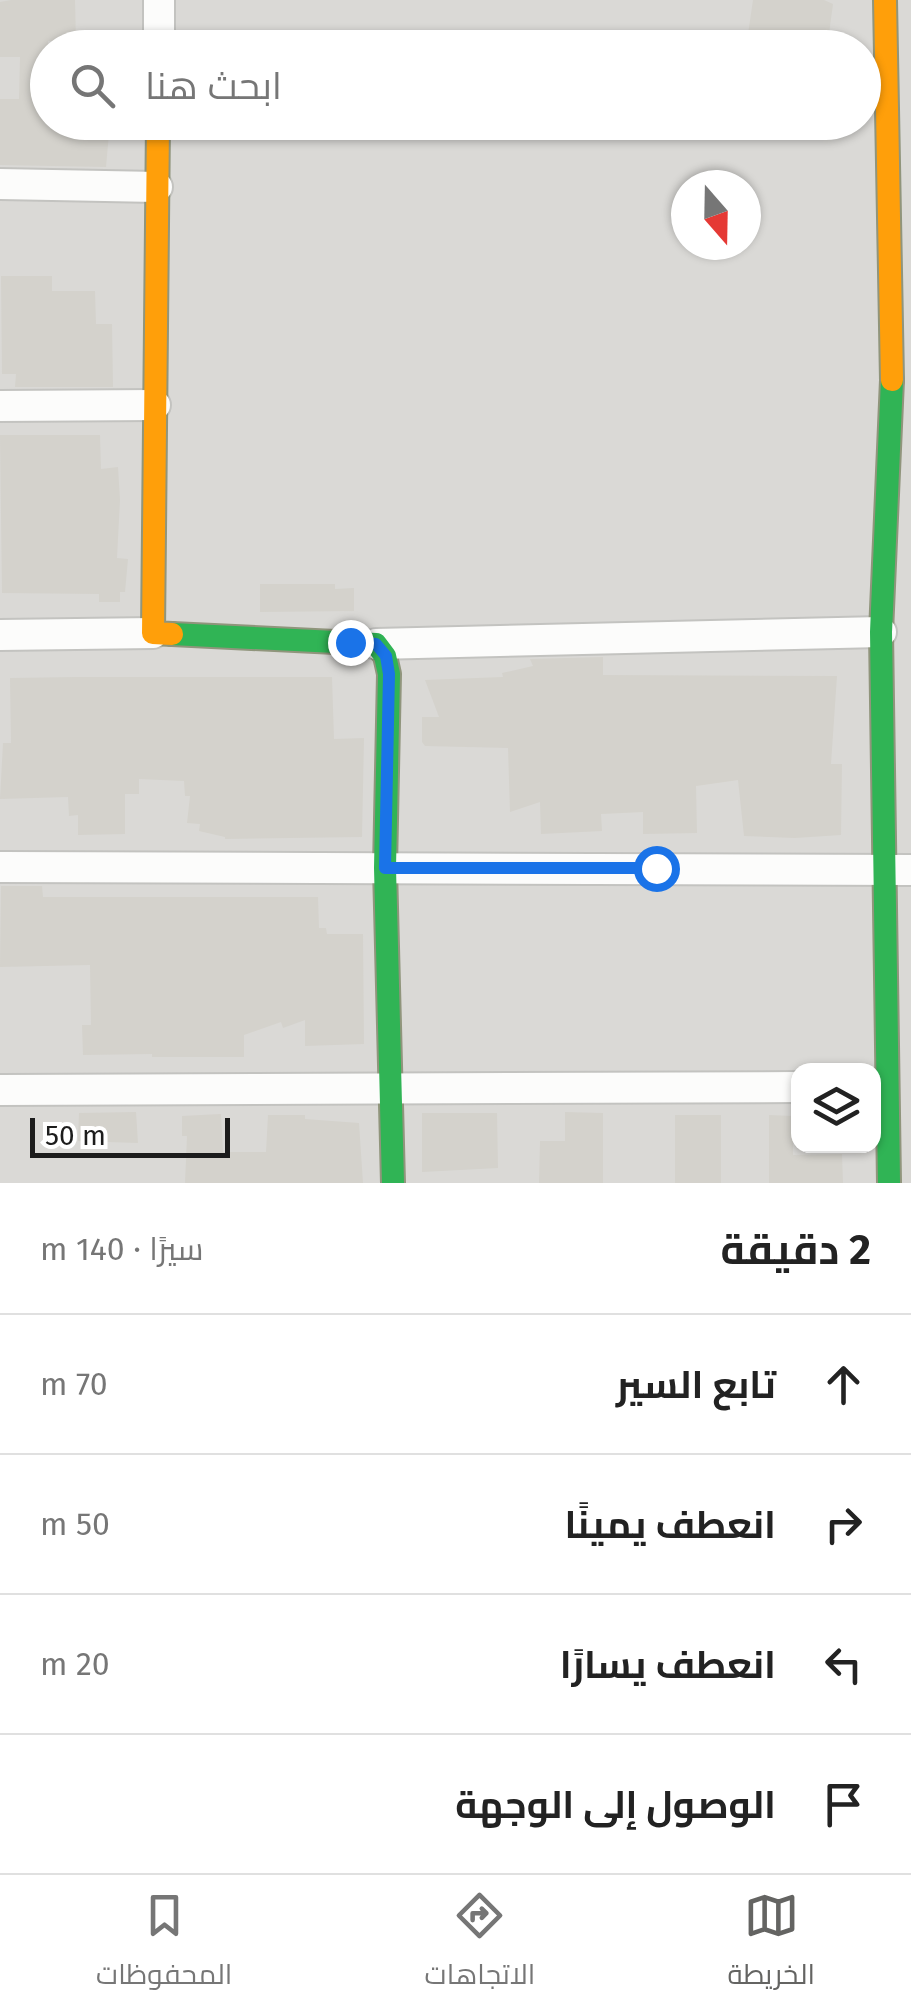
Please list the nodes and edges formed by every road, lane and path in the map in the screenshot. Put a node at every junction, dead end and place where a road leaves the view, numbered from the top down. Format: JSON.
{"nodes":[{"id":1,"x":160,"y":0,"type":"edge"},
{"id":2,"x":885,"y":0,"type":"edge"},
{"id":3,"x":159,"y":30,"type":"edge"},
{"id":4,"x":158,"y":140,"type":"edge"},
{"id":5,"x":0,"y":184,"type":"edge"},
{"id":6,"x":157,"y":187,"type":"junction"},
{"id":7,"x":902,"y":346,"type":"edge"},
{"id":8,"x":155,"y":405,"type":"junction"},
{"id":9,"x":0,"y":406,"type":"edge"},
{"id":10,"x":881,"y":632,"type":"junction"},
{"id":11,"x":153,"y":633,"type":"junction"},
{"id":12,"x":0,"y":635,"type":"edge"},
{"id":13,"x":376,"y":644,"type":"junction"},
{"id":14,"x":0,"y":868,"type":"edge"},
{"id":15,"x":385,"y":868,"type":"junction"},
{"id":16,"x":897,"y":870,"type":"edge"},
{"id":17,"x":791,"y":1087,"type":"edge"},
{"id":18,"x":891,"y":1087,"type":"edge"},
{"id":19,"x":0,"y":1090,"type":"edge"},
{"id":20,"x":390,"y":1090,"type":"junction"},
{"id":21,"x":392,"y":1183,"type":"edge"},
{"id":22,"x":889,"y":1183,"type":"edge"}],
"edges":[{"from":1,"to":3,"type":"street"},
{"from":2,"to":7,"type":"street"},
{"from":4,"to":6,"type":"street"},
{"from":5,"to":6,"type":"street"},
{"from":6,"to":8,"type":"street"},
{"from":7,"to":10,"type":"street"},
{"from":8,"to":9,"type":"street"},
{"from":8,"to":11,"type":"street"},
{"from":10,"to":13,"type":"street"},
{"from":10,"to":16,"type":"street"},
{"from":11,"to":12,"type":"street"},
{"from":11,"to":13,"type":"street"},
{"from":13,"to":15,"type":"street"},
{"from":14,"to":15,"type":"street"},
{"from":15,"to":16,"type":"street"},
{"from":15,"to":20,"type":"street"},
{"from":16,"to":18,"type":"street"},
{"from":17,"to":20,"type":"street"},
{"from":18,"to":22,"type":"street"},
{"from":19,"to":20,"type":"street"},
{"from":20,"to":21,"type":"street"}]}
